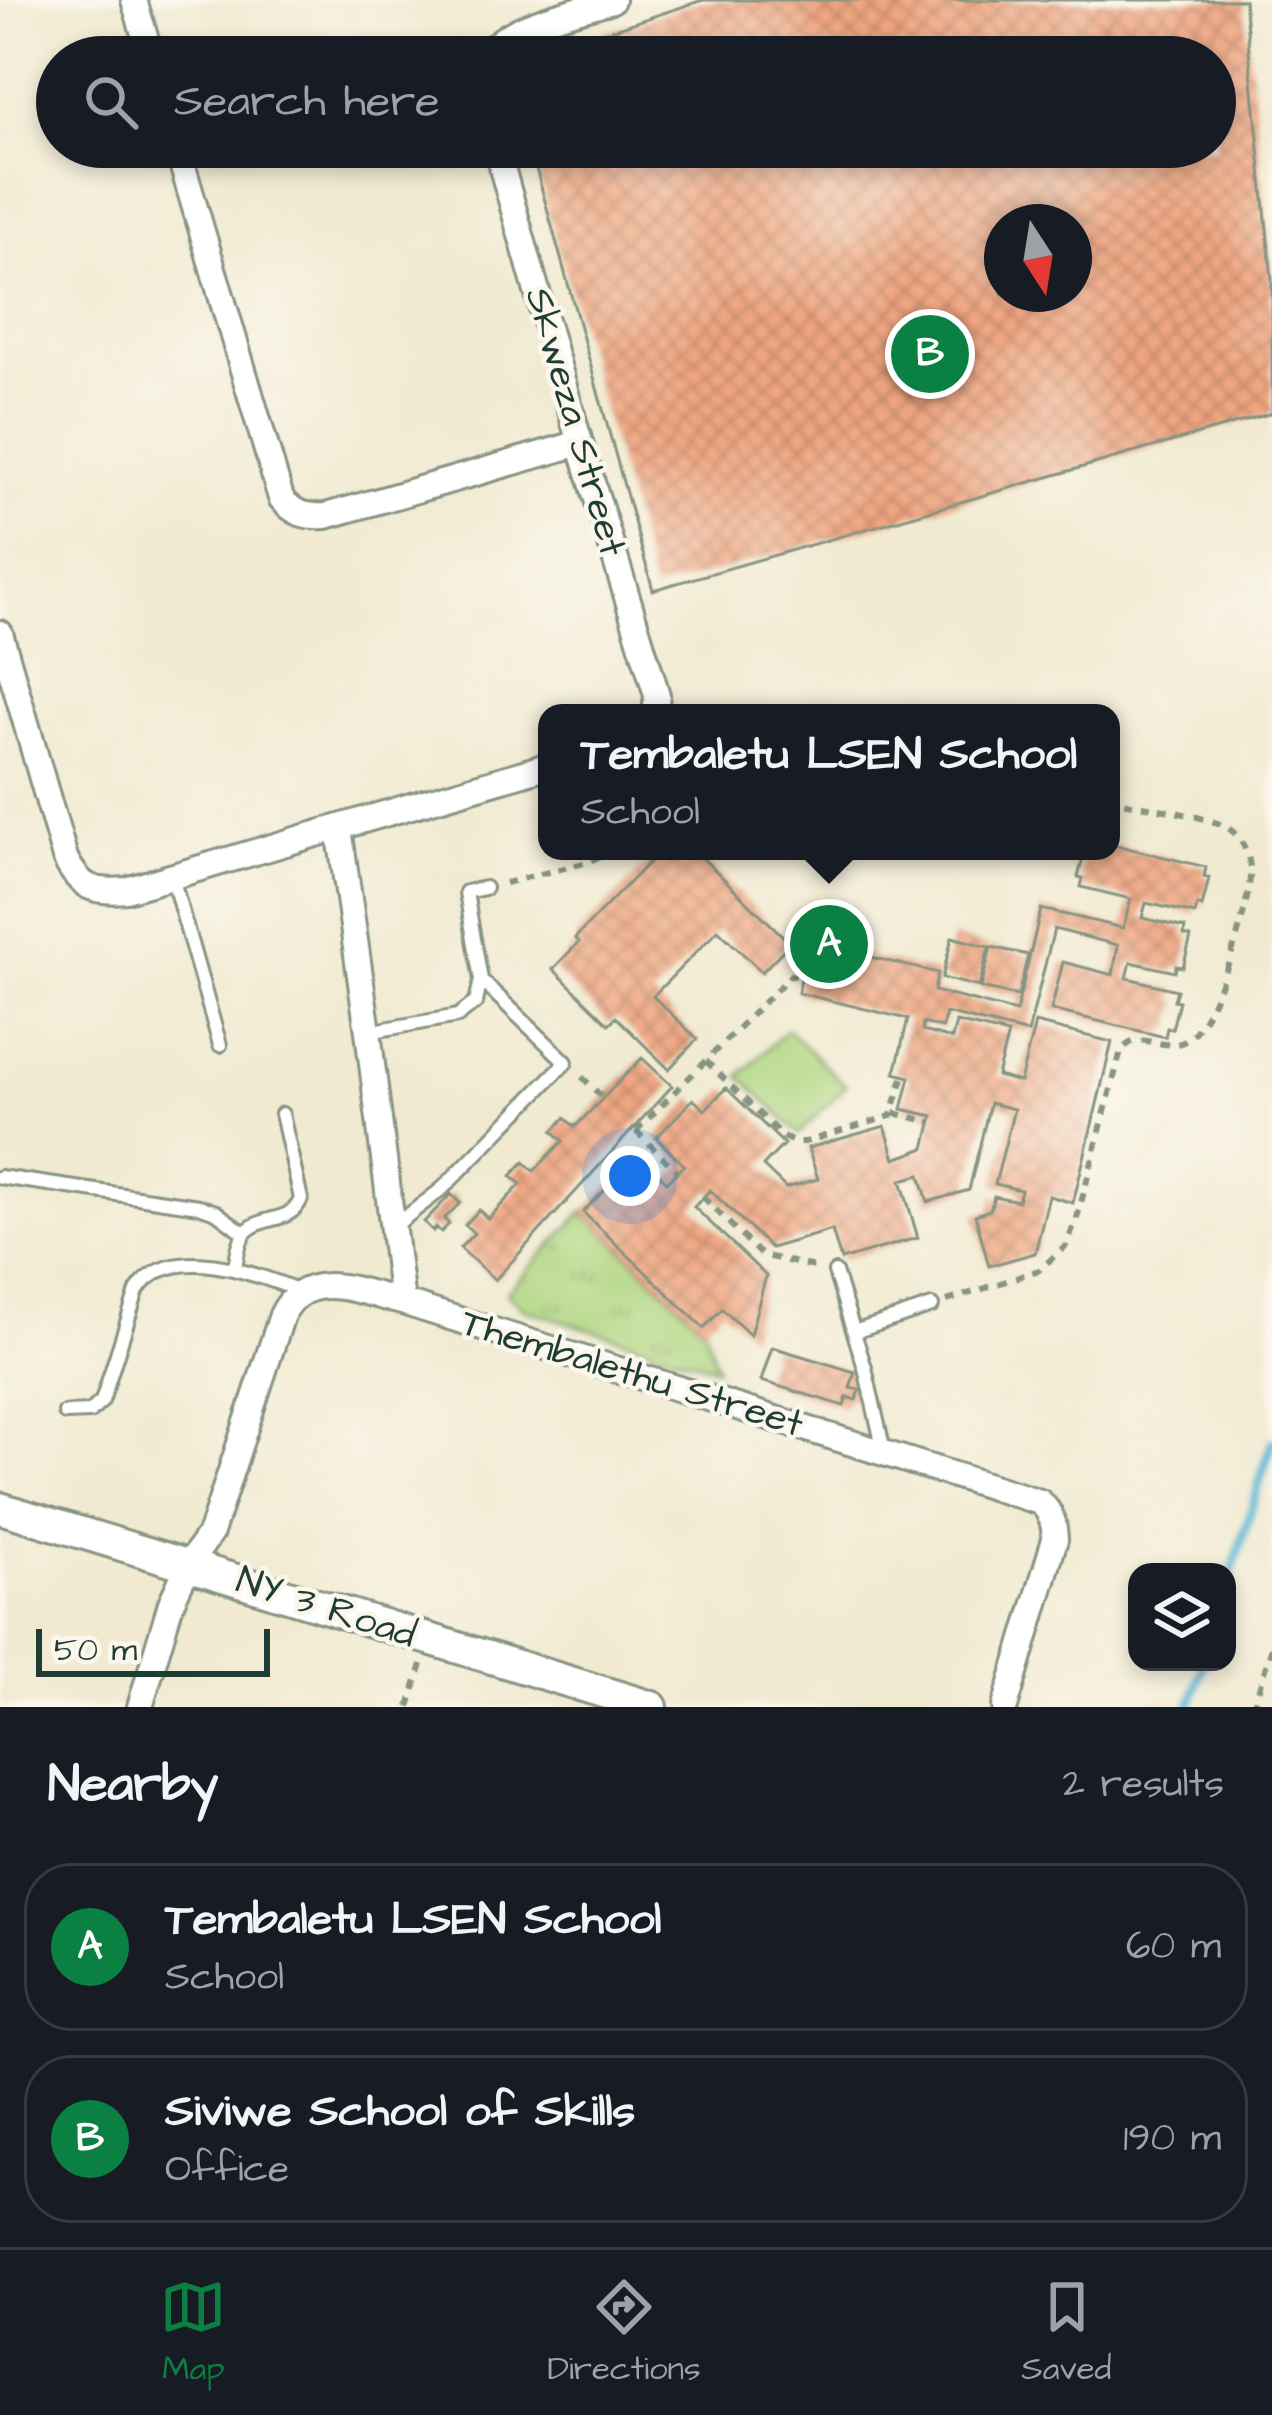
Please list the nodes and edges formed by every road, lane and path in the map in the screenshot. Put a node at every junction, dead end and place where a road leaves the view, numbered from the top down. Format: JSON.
{"nodes":[{"id":1,"x":134,"y":0,"type":"edge"},
{"id":2,"x":612,"y":0,"type":"edge"},
{"id":3,"x":145,"y":36,"type":"edge"},
{"id":4,"x":506,"y":36,"type":"edge"},
{"id":5,"x":183,"y":168,"type":"edge"},
{"id":6,"x":502,"y":168,"type":"edge"},
{"id":7,"x":580,"y":443,"type":"junction"},
{"id":8,"x":0,"y":633,"type":"edge"},
{"id":9,"x":656,"y":704,"type":"edge"},
{"id":10,"x":538,"y":769,"type":"edge"},
{"id":11,"x":1120,"y":802,"type":"edge"},
{"id":12,"x":339,"y":827,"type":"junction"},
{"id":13,"x":592,"y":860,"type":"edge"},
{"id":14,"x":172,"y":877,"type":"junction"},
{"id":15,"x":485,"y":888,"type":"joint"},
{"id":16,"x":801,"y":978,"type":"dead end"},
{"id":17,"x":481,"y":980,"type":"junction"},
{"id":18,"x":368,"y":1032,"type":"junction"},
{"id":19,"x":220,"y":1046,"type":"dead end"},
{"id":20,"x":706,"y":1060,"type":"junction"},
{"id":21,"x":566,"y":1062,"type":"junction"},
{"id":22,"x":904,"y":1075,"type":"dead end"},
{"id":23,"x":603,"y":1098,"type":"dead end"},
{"id":24,"x":894,"y":1112,"type":"junction"},
{"id":25,"x":282,"y":1114,"type":"dead end"},
{"id":26,"x":932,"y":1122,"type":"dead end"},
{"id":27,"x":677,"y":1172,"type":"dead end"},
{"id":28,"x":0,"y":1177,"type":"edge"},
{"id":29,"x":703,"y":1197,"type":"dead end"},
{"id":30,"x":392,"y":1228,"type":"junction"},
{"id":31,"x":244,"y":1234,"type":"junction"},
{"id":32,"x":235,"y":1268,"type":"junction"},
{"id":33,"x":836,"y":1272,"type":"joint"},
{"id":34,"x":302,"y":1291,"type":"junction"},
{"id":35,"x":402,"y":1302,"type":"junction"},
{"id":36,"x":932,"y":1306,"type":"joint"},
{"id":37,"x":854,"y":1332,"type":"junction"},
{"id":38,"x":65,"y":1413,"type":"dead end"},
{"id":39,"x":884,"y":1452,"type":"junction"},
{"id":40,"x":2,"y":1514,"type":"edge"},
{"id":41,"x":189,"y":1564,"type":"junction"},
{"id":42,"x":1272,"y":1647,"type":"edge"},
{"id":43,"x":422,"y":1664,"type":"dead end"},
{"id":44,"x":140,"y":1707,"type":"edge"},
{"id":45,"x":409,"y":1707,"type":"edge"},
{"id":46,"x":652,"y":1707,"type":"edge"},
{"id":47,"x":1005,"y":1707,"type":"edge"},
{"id":48,"x":1253,"y":1707,"type":"edge"}],
"edges":[{"from":1,"to":3,"type":"street"},
{"from":2,"to":4,"type":"street"},
{"from":5,"to":7,"type":"street"},
{"from":6,"to":7,"type":"street","name":"Skweza Street"},
{"from":7,"to":9,"type":"street","name":"Skweza Street"},
{"from":8,"to":14,"type":"street"},
{"from":10,"to":12,"type":"street"},
{"from":11,"to":36,"type":"path"},
{"from":12,"to":14,"type":"street"},
{"from":12,"to":18,"type":"street"},
{"from":13,"to":15,"type":"path"},
{"from":14,"to":19,"type":"lane"},
{"from":15,"to":17,"type":"lane"},
{"from":16,"to":20,"type":"path"},
{"from":17,"to":18,"type":"lane"},
{"from":17,"to":21,"type":"lane"},
{"from":18,"to":30,"type":"street"},
{"from":20,"to":24,"type":"path"},
{"from":20,"to":27,"type":"path"},
{"from":21,"to":23,"type":"path"},
{"from":21,"to":30,"type":"lane"},
{"from":22,"to":24,"type":"path"},
{"from":24,"to":26,"type":"path"},
{"from":25,"to":31,"type":"lane"},
{"from":28,"to":31,"type":"lane"},
{"from":29,"to":33,"type":"path"},
{"from":30,"to":35,"type":"street"},
{"from":31,"to":32,"type":"lane"},
{"from":32,"to":34,"type":"lane"},
{"from":32,"to":38,"type":"lane"},
{"from":33,"to":37,"type":"lane"},
{"from":34,"to":35,"type":"street","name":"Thembalethu Street"},
{"from":34,"to":41,"type":"street"},
{"from":35,"to":39,"type":"street","name":"Thembalethu Street"},
{"from":36,"to":37,"type":"lane"},
{"from":37,"to":39,"type":"lane"},
{"from":39,"to":47,"type":"street","name":"Thembalethu Street"},
{"from":40,"to":41,"type":"street","name":"NY 3 Road"},
{"from":41,"to":44,"type":"street"},
{"from":41,"to":46,"type":"street","name":"NY 3 Road"},
{"from":42,"to":48,"type":"path"},
{"from":43,"to":45,"type":"path"}]}
